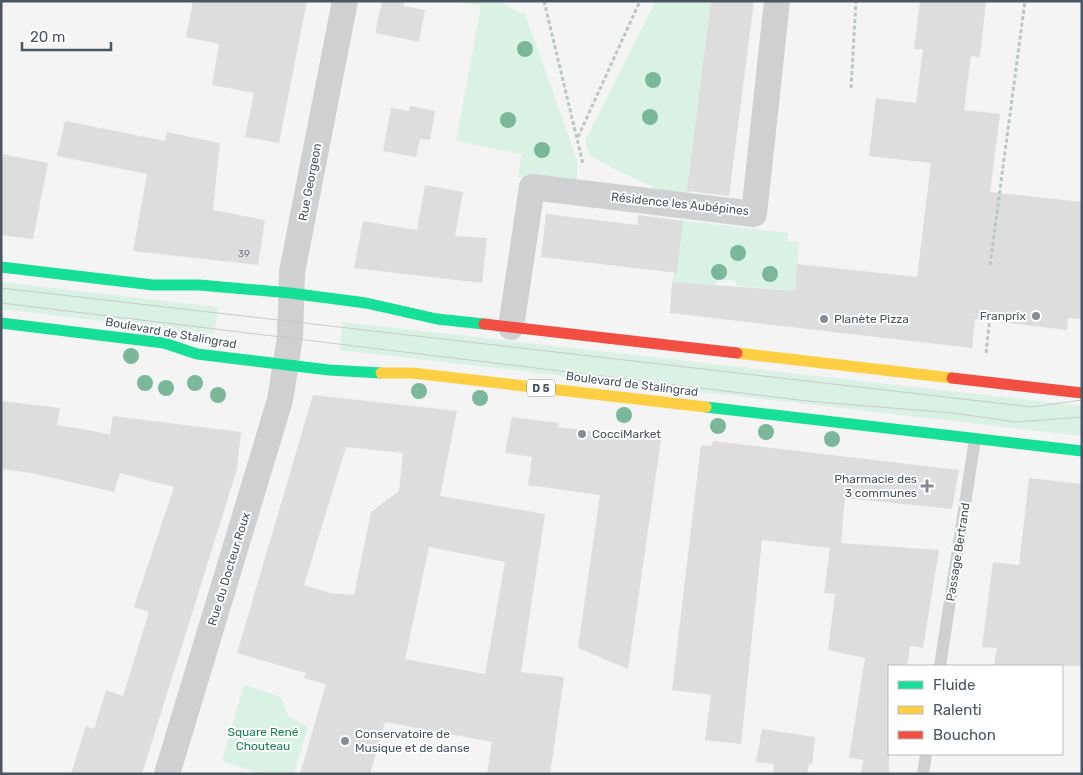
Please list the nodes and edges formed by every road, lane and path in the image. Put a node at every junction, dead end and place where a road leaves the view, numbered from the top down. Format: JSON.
{"nodes":[{"id":1,"x":345,"y":1,"type":"edge"},
{"id":2,"x":544,"y":1,"type":"edge"},
{"id":3,"x":640,"y":1,"type":"edge"},
{"id":4,"x":777,"y":1,"type":"edge"},
{"id":5,"x":856,"y":1,"type":"edge"},
{"id":6,"x":1025,"y":1,"type":"edge"},
{"id":7,"x":851,"y":88,"type":"dead end"},
{"id":8,"x":577,"y":138,"type":"junction"},
{"id":9,"x":590,"y":194,"type":"junction"},
{"id":10,"x":990,"y":265,"type":"dead end"},
{"id":11,"x":1,"y":267,"type":"edge"},
{"id":12,"x":290,"y":293,"type":"junction"},
{"id":13,"x":990,"y":316,"type":"dead end"},
{"id":14,"x":1,"y":323,"type":"edge"},
{"id":15,"x":511,"y":327,"type":"junction"},
{"id":16,"x":286,"y":364,"type":"junction"},
{"id":17,"x":982,"y":381,"type":"junction"},
{"id":18,"x":1082,"y":393,"type":"edge"},
{"id":19,"x":975,"y":438,"type":"junction"},
{"id":20,"x":1082,"y":451,"type":"edge"},
{"id":21,"x":940,"y":665,"type":"edge"},
{"id":22,"x":926,"y":755,"type":"edge"},
{"id":23,"x":167,"y":774,"type":"edge"},
{"id":24,"x":923,"y":774,"type":"edge"}],
"edges":[{"from":1,"to":12,"type":"street","name":"Rue Georgeon"},
{"from":2,"to":8,"type":"path"},
{"from":3,"to":8,"type":"path"},
{"from":4,"to":9,"type":"street","name":"Résidence les Aubépines"},
{"from":5,"to":7,"type":"path"},
{"from":6,"to":10,"type":"path"},
{"from":8,"to":9,"type":"path"},
{"from":9,"to":15,"type":"street","name":"Résidence les Aubépines"},
{"from":11,"to":12,"type":"main road"},
{"from":12,"to":15,"type":"main road"},
{"from":12,"to":16,"type":"street","name":"Rue Georgeon"},
{"from":13,"to":17,"type":"path"},
{"from":14,"to":16,"type":"main road","name":"Boulevard de Stalingrad","number":"D 5"},
{"from":15,"to":17,"type":"main road"},
{"from":16,"to":19,"type":"main road","name":"Boulevard de Stalingrad","number":"D 5"},
{"from":16,"to":23,"type":"street","name":"Rue du Docteur Roux"},
{"from":17,"to":18,"type":"main road"},
{"from":19,"to":20,"type":"main road","name":"Boulevard de Stalingrad","number":"D 5"},
{"from":19,"to":21,"type":"lane","name":"Passage Bertrand"},
{"from":22,"to":24,"type":"lane"}]}
